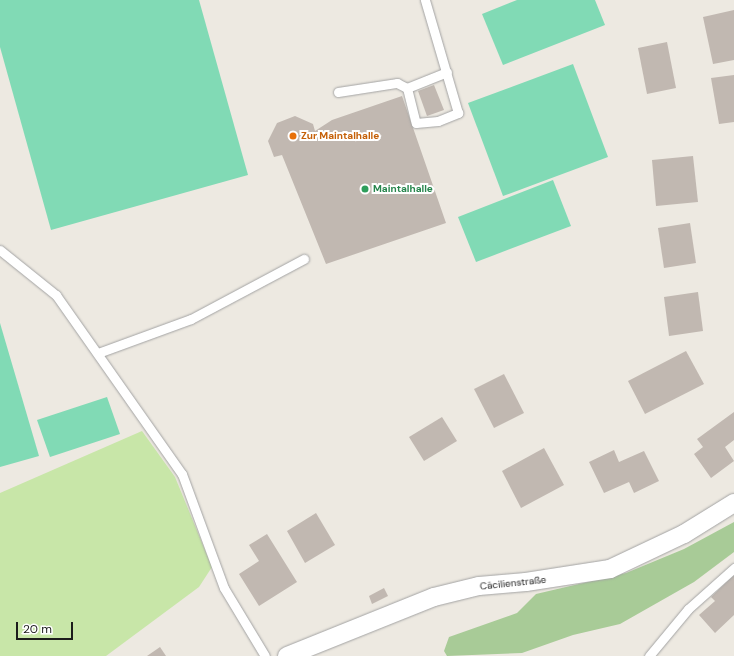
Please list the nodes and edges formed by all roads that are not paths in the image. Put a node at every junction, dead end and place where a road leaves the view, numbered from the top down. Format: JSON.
{"nodes":[{"id":1,"x":425,"y":0,"type":"edge"},
{"id":2,"x":447,"y":72,"type":"junction"},
{"id":3,"x":407,"y":88,"type":"junction"},
{"id":4,"x":338,"y":92,"type":"dead end"},
{"id":5,"x":0,"y":250,"type":"edge"},
{"id":6,"x":304,"y":259,"type":"dead end"},
{"id":7,"x":98,"y":353,"type":"junction"},
{"id":8,"x":734,"y":503,"type":"edge"},
{"id":9,"x":734,"y":568,"type":"edge"},
{"id":10,"x":313,"y":650,"type":"edge"},
{"id":11,"x":265,"y":656,"type":"edge"},
{"id":12,"x":287,"y":656,"type":"edge"},
{"id":13,"x":649,"y":656,"type":"edge"}],
"edges":[{"from":1,"to":2,"type":"lane"},
{"from":2,"to":3,"type":"lane"},
{"from":2,"to":3,"type":"lane"},
{"from":3,"to":4,"type":"lane"},
{"from":5,"to":7,"type":"lane"},
{"from":6,"to":7,"type":"lane"},
{"from":7,"to":11,"type":"lane"},
{"from":8,"to":10,"type":"street","name":"Cäcilienstraße"},
{"from":9,"to":13,"type":"lane"},
{"from":10,"to":12,"type":"street","name":"Cäcilienstraße"}]}
